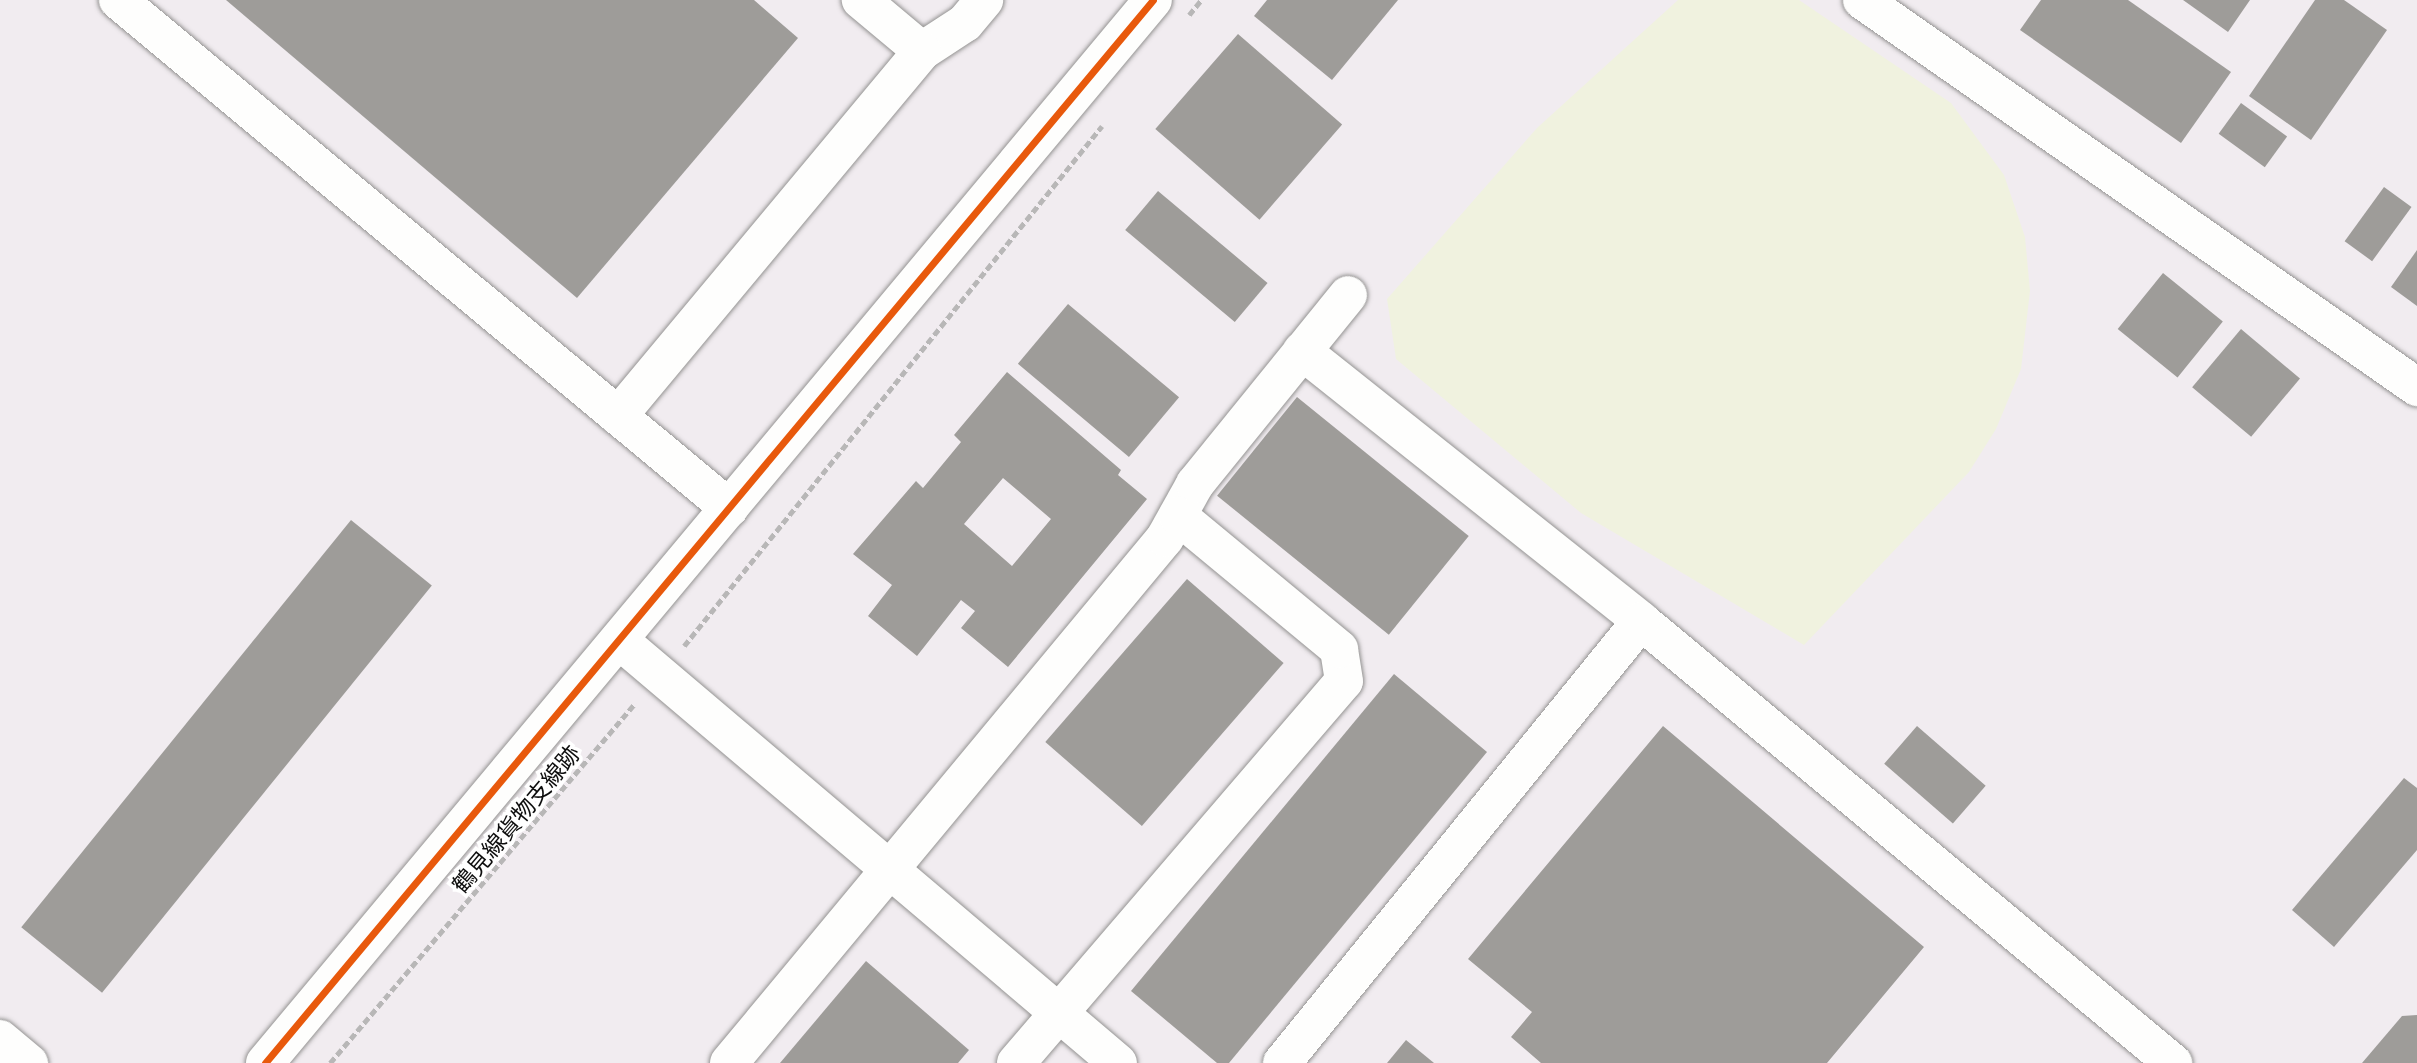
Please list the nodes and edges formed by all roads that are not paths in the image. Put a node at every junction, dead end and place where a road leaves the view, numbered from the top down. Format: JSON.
{"nodes":[{"id":1,"x":118,"y":0,"type":"edge"},
{"id":2,"x":861,"y":0,"type":"edge"},
{"id":3,"x":984,"y":0,"type":"edge"},
{"id":4,"x":1153,"y":0,"type":"edge"},
{"id":5,"x":1862,"y":0,"type":"edge"},
{"id":6,"x":922,"y":51,"type":"junction"},
{"id":7,"x":1348,"y":295,"type":"dead end"},
{"id":8,"x":1302,"y":351,"type":"junction"},
{"id":9,"x":2417,"y":387,"type":"edge"},
{"id":10,"x":618,"y":416,"type":"junction"},
{"id":11,"x":729,"y":509,"type":"junction"},
{"id":12,"x":1178,"y":516,"type":"junction"},
{"id":13,"x":1642,"y":621,"type":"junction"},
{"id":14,"x":618,"y":640,"type":"junction"},
{"id":15,"x":890,"y":869,"type":"junction"},
{"id":16,"x":1058,"y":1012,"type":"junction"},
{"id":17,"x":0,"y":1039,"type":"edge"},
{"id":18,"x":2170,"y":1062,"type":"edge"},
{"id":19,"x":29,"y":1063,"type":"edge"},
{"id":20,"x":265,"y":1063,"type":"edge"},
{"id":21,"x":729,"y":1063,"type":"edge"},
{"id":22,"x":1016,"y":1063,"type":"edge"},
{"id":23,"x":1118,"y":1063,"type":"edge"},
{"id":24,"x":1282,"y":1063,"type":"edge"}],
"edges":[{"from":1,"to":10,"type":"street"},
{"from":2,"to":6,"type":"street"},
{"from":3,"to":6,"type":"street"},
{"from":4,"to":11,"type":"street"},
{"from":5,"to":9,"type":"street"},
{"from":6,"to":10,"type":"street"},
{"from":7,"to":8,"type":"street"},
{"from":8,"to":12,"type":"street"},
{"from":8,"to":13,"type":"street"},
{"from":10,"to":11,"type":"street"},
{"from":11,"to":14,"type":"street"},
{"from":12,"to":15,"type":"street"},
{"from":12,"to":16,"type":"street"},
{"from":13,"to":18,"type":"street"},
{"from":13,"to":24,"type":"street"},
{"from":14,"to":15,"type":"street"},
{"from":14,"to":20,"type":"street"},
{"from":15,"to":16,"type":"street"},
{"from":15,"to":21,"type":"street"},
{"from":16,"to":22,"type":"street"},
{"from":16,"to":23,"type":"street"},
{"from":17,"to":19,"type":"street"}]}
